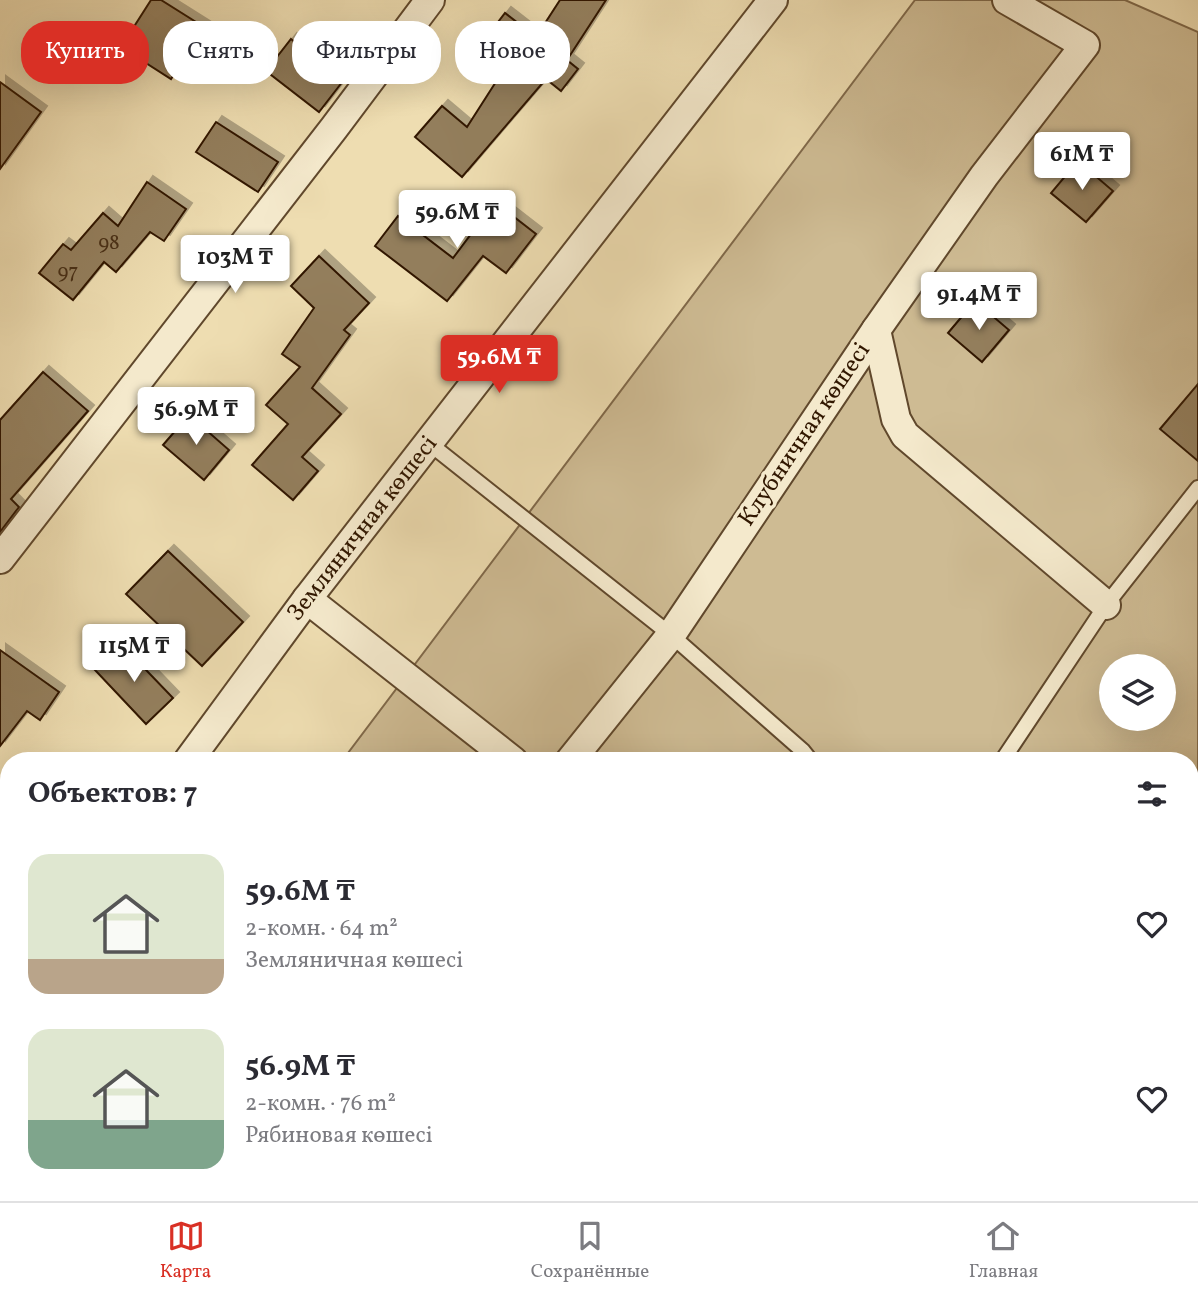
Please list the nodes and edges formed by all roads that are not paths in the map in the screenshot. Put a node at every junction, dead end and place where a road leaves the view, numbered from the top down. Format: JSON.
{"nodes":[{"id":1,"x":429,"y":0,"type":"edge"},
{"id":2,"x":774,"y":0,"type":"edge"},
{"id":3,"x":1007,"y":0,"type":"edge"},
{"id":4,"x":876,"y":330,"type":"junction"},
{"id":5,"x":429,"y":444,"type":"junction"},
{"id":6,"x":1198,"y":488,"type":"edge"},
{"id":7,"x":0,"y":559,"type":"edge"},
{"id":8,"x":307,"y":599,"type":"junction"},
{"id":9,"x":1106,"y":605,"type":"junction"},
{"id":10,"x":671,"y":635,"type":"junction"},
{"id":11,"x":195,"y":752,"type":"edge"},
{"id":12,"x":502,"y":752,"type":"edge"},
{"id":13,"x":577,"y":752,"type":"edge"},
{"id":14,"x":804,"y":752,"type":"edge"},
{"id":15,"x":1008,"y":752,"type":"edge"}],
"edges":[{"from":1,"to":7,"type":"street"},
{"from":2,"to":5,"type":"street","name":"Земляничная көшесі"},
{"from":3,"to":4,"type":"street","name":"Клубничная көшесі"},
{"from":4,"to":9,"type":"street"},
{"from":4,"to":10,"type":"street","name":"Клубничная көшесі"},
{"from":5,"to":8,"type":"street","name":"Земляничная көшесі"},
{"from":5,"to":10,"type":"lane"},
{"from":6,"to":9,"type":"lane"},
{"from":8,"to":11,"type":"street","name":"Земляничная көшесі"},
{"from":8,"to":12,"type":"street"},
{"from":9,"to":15,"type":"lane"},
{"from":10,"to":13,"type":"street","name":"Клубничная көшесі"},
{"from":10,"to":14,"type":"lane"}]}
